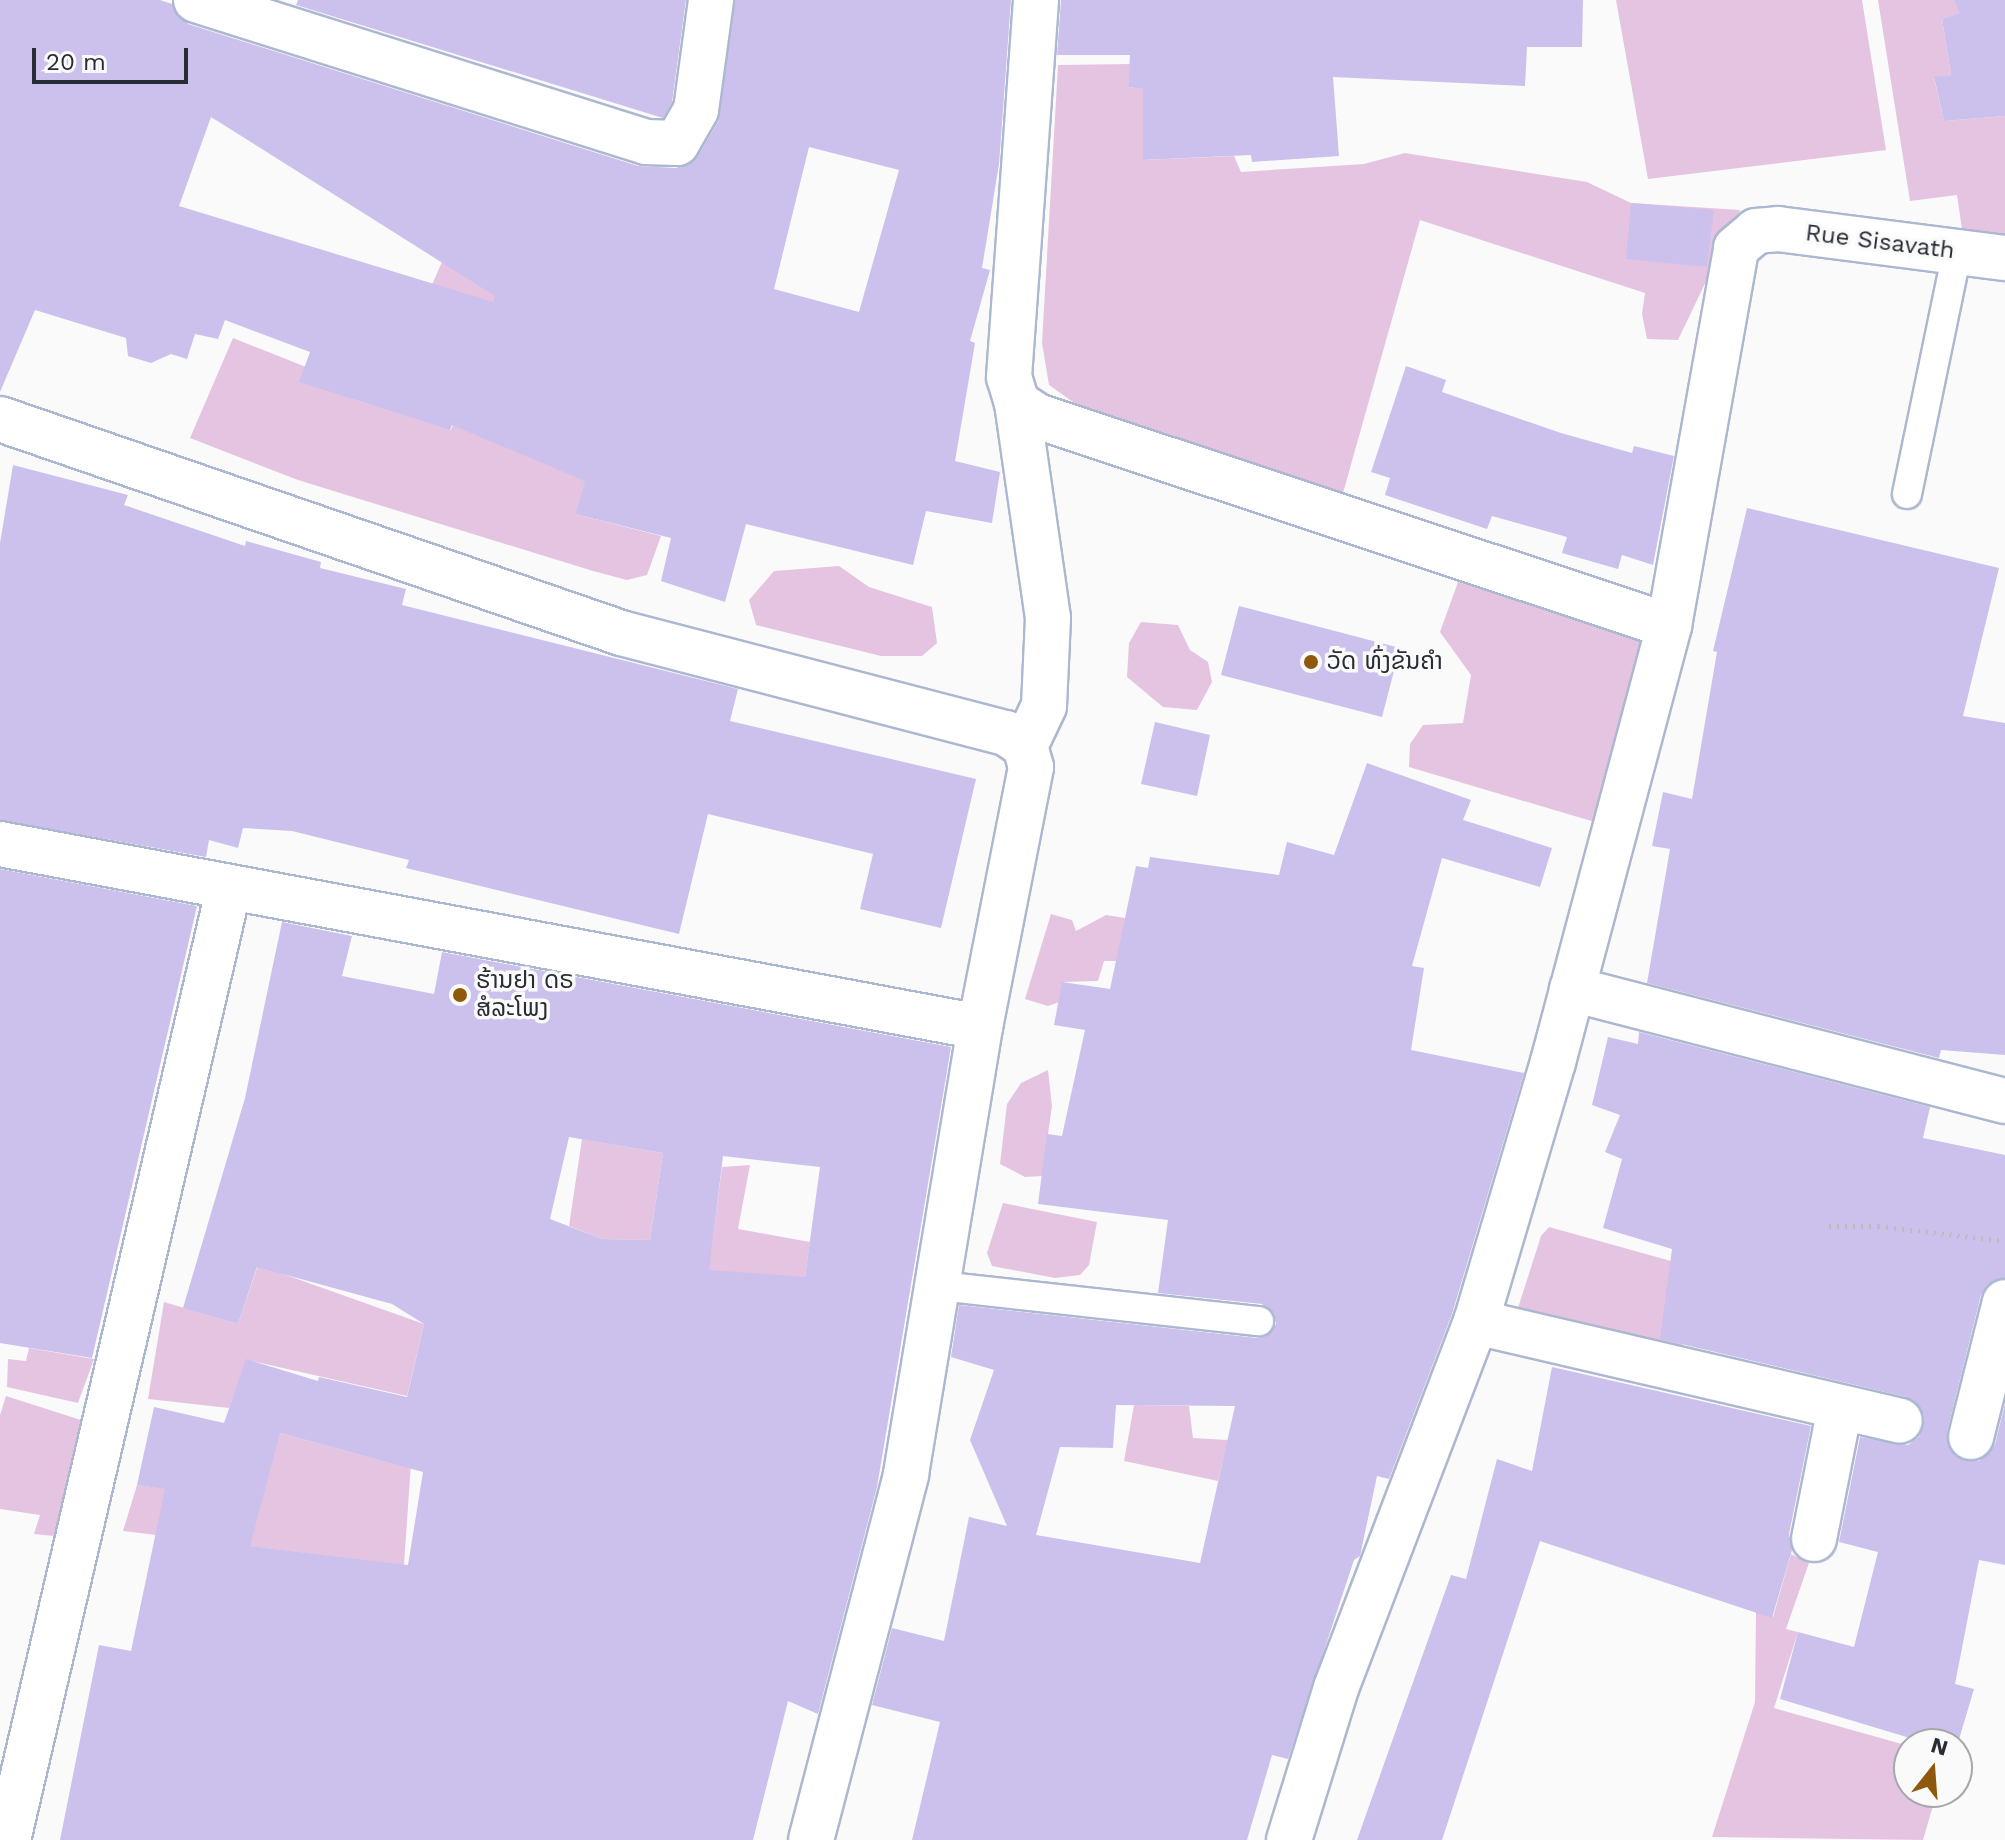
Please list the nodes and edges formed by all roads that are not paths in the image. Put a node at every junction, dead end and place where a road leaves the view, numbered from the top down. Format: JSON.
{"nodes":[{"id":1,"x":196,"y":0,"type":"edge"},
{"id":2,"x":711,"y":0,"type":"edge"},
{"id":3,"x":1036,"y":0,"type":"edge"},
{"id":4,"x":1957,"y":252,"type":"junction"},
{"id":5,"x":2005,"y":258,"type":"edge"},
{"id":6,"x":1017,"y":403,"type":"junction"},
{"id":7,"x":0,"y":419,"type":"edge"},
{"id":8,"x":1907,"y":494,"type":"dead end"},
{"id":9,"x":1669,"y":626,"type":"junction"},
{"id":10,"x":1025,"y":746,"type":"junction"},
{"id":11,"x":0,"y":844,"type":"edge"},
{"id":12,"x":229,"y":887,"type":"junction"},
{"id":13,"x":1572,"y":989,"type":"junction"},
{"id":14,"x":980,"y":1027,"type":"junction"},
{"id":15,"x":2005,"y":1101,"type":"edge"},
{"id":16,"x":940,"y":1286,"type":"junction"},
{"id":17,"x":2005,"y":1302,"type":"edge"},
{"id":18,"x":1259,"y":1321,"type":"dead end"},
{"id":19,"x":1476,"y":1322,"type":"junction"},
{"id":20,"x":1840,"y":1408,"type":"junction"},
{"id":21,"x":1900,"y":1421,"type":"dead end"},
{"id":22,"x":1971,"y":1437,"type":"dead end"},
{"id":23,"x":1814,"y":1539,"type":"dead end"},
{"id":24,"x":8,"y":1840,"type":"edge"},
{"id":25,"x":811,"y":1840,"type":"edge"},
{"id":26,"x":1289,"y":1840,"type":"edge"}],
"edges":[{"from":1,"to":2,"type":"street"},
{"from":3,"to":6,"type":"street"},
{"from":4,"to":5,"type":"street","name":"Rue Sisavath"},
{"from":4,"to":8,"type":"lane"},
{"from":4,"to":9,"type":"street","name":"Rue Sisavath"},
{"from":6,"to":9,"type":"street"},
{"from":6,"to":10,"type":"street"},
{"from":7,"to":10,"type":"street"},
{"from":9,"to":13,"type":"street"},
{"from":10,"to":14,"type":"street"},
{"from":11,"to":12,"type":"street"},
{"from":12,"to":14,"type":"street"},
{"from":12,"to":24,"type":"street"},
{"from":13,"to":15,"type":"street"},
{"from":13,"to":19,"type":"street"},
{"from":14,"to":16,"type":"street"},
{"from":16,"to":18,"type":"lane"},
{"from":16,"to":25,"type":"street"},
{"from":17,"to":22,"type":"street"},
{"from":19,"to":20,"type":"street"},
{"from":19,"to":26,"type":"street"},
{"from":20,"to":21,"type":"street"},
{"from":20,"to":23,"type":"street"}]}
